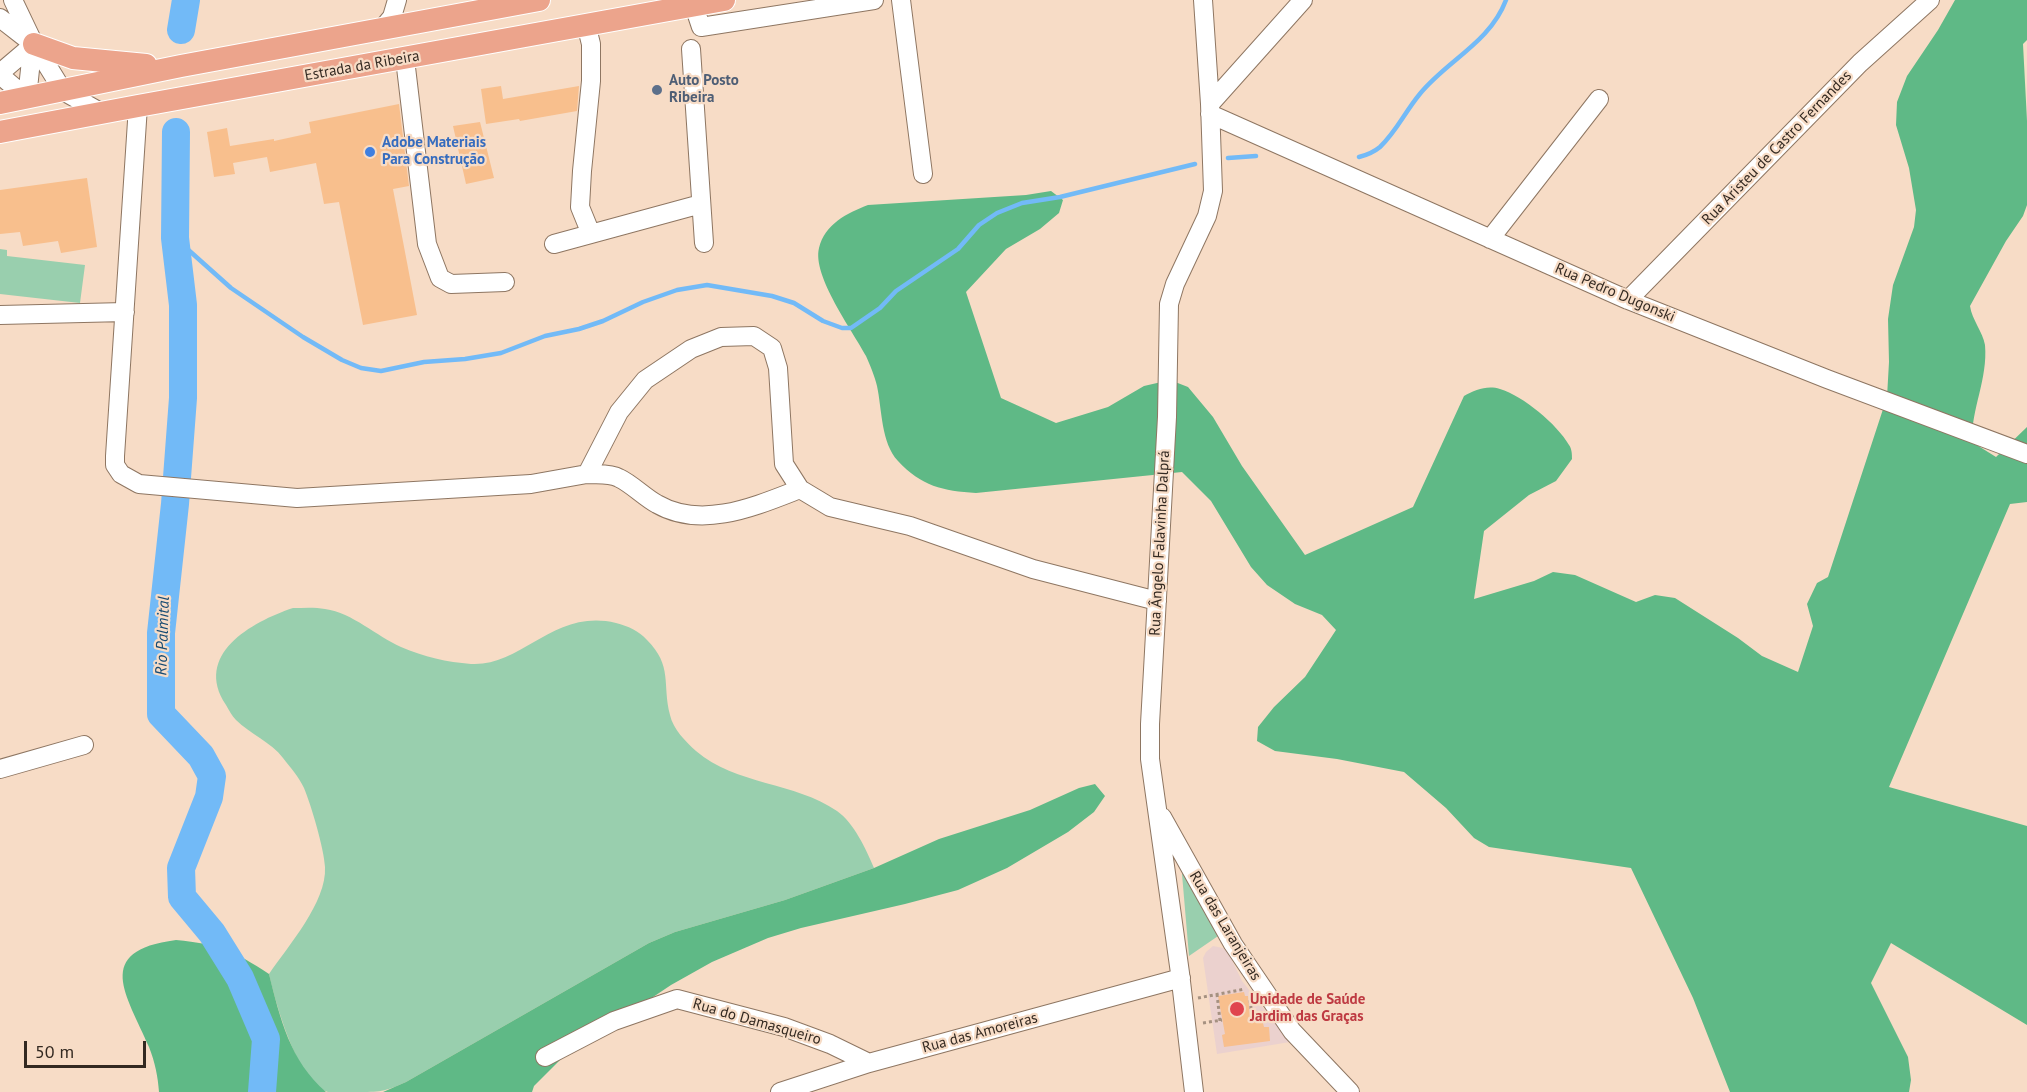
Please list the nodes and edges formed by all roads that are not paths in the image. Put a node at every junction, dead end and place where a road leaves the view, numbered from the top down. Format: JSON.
{"nodes":[{"id":1,"x":13,"y":0,"type":"edge"},
{"id":2,"x":21,"y":0,"type":"edge"},
{"id":3,"x":398,"y":0,"type":"edge"},
{"id":4,"x":539,"y":0,"type":"edge"},
{"id":5,"x":724,"y":0,"type":"edge"},
{"id":6,"x":874,"y":0,"type":"edge"},
{"id":7,"x":901,"y":0,"type":"edge"},
{"id":8,"x":1203,"y":0,"type":"edge"},
{"id":9,"x":1303,"y":0,"type":"edge"},
{"id":10,"x":1930,"y":0,"type":"edge"},
{"id":11,"x":694,"y":6,"type":"junction"},
{"id":12,"x":0,"y":18,"type":"edge"},
{"id":13,"x":586,"y":24,"type":"junction"},
{"id":14,"x":382,"y":29,"type":"junction"},
{"id":15,"x":34,"y":44,"type":"junction"},
{"id":16,"x":691,"y":49,"type":"dead end"},
{"id":17,"x":405,"y":59,"type":"junction"},
{"id":18,"x":181,"y":66,"type":"junction"},
{"id":19,"x":0,"y":74,"type":"edge"},
{"id":20,"x":63,"y":91,"type":"junction"},
{"id":21,"x":27,"y":98,"type":"junction"},
{"id":22,"x":1599,"y":99,"type":"dead end"},
{"id":23,"x":0,"y":103,"type":"edge"},
{"id":24,"x":138,"y":106,"type":"junction"},
{"id":25,"x":1210,"y":109,"type":"junction"},
{"id":26,"x":102,"y":113,"type":"junction"},
{"id":27,"x":11,"y":130,"type":"edge"},
{"id":28,"x":923,"y":174,"type":"dead end"},
{"id":29,"x":701,"y":204,"type":"junction"},
{"id":30,"x":591,"y":234,"type":"junction"},
{"id":31,"x":1490,"y":239,"type":"junction"},
{"id":32,"x":704,"y":243,"type":"dead end"},
{"id":33,"x":554,"y":244,"type":"dead end"},
{"id":34,"x":505,"y":282,"type":"dead end"},
{"id":35,"x":1629,"y":300,"type":"junction"},
{"id":36,"x":125,"y":312,"type":"junction"},
{"id":37,"x":0,"y":315,"type":"edge"},
{"id":38,"x":2027,"y":454,"type":"edge"},
{"id":39,"x":587,"y":474,"type":"junction"},
{"id":40,"x":800,"y":489,"type":"junction"},
{"id":41,"x":1157,"y":601,"type":"junction"},
{"id":42,"x":84,"y":745,"type":"dead end"},
{"id":43,"x":0,"y":770,"type":"edge"},
{"id":44,"x":1157,"y":807,"type":"junction"},
{"id":45,"x":1180,"y":978,"type":"junction"},
{"id":46,"x":545,"y":1058,"type":"dead end"},
{"id":47,"x":869,"y":1063,"type":"junction"},
{"id":48,"x":780,"y":1092,"type":"edge"},
{"id":49,"x":1194,"y":1092,"type":"edge"},
{"id":50,"x":1350,"y":1092,"type":"edge"}],
"edges":[{"from":1,"to":15,"type":"street"},
{"from":2,"to":15,"type":"street"},
{"from":3,"to":14,"type":"street"},
{"from":4,"to":14,"type":"main road"},
{"from":5,"to":11,"type":"main road","name":"Estrada da Ribeira"},
{"from":6,"to":11,"type":"street"},
{"from":7,"to":28,"type":"street"},
{"from":8,"to":25,"type":"street","name":"Rua Ângelo Falavinha Dalprá"},
{"from":9,"to":25,"type":"street"},
{"from":10,"to":35,"type":"street","name":"Rua Aristeu de Castro Fernandes"},
{"from":11,"to":13,"type":"main road","name":"Estrada da Ribeira"},
{"from":12,"to":15,"type":"street"},
{"from":13,"to":17,"type":"main road","name":"Estrada da Ribeira"},
{"from":13,"to":30,"type":"street"},
{"from":14,"to":18,"type":"main road"},
{"from":15,"to":18,"type":"main road"},
{"from":15,"to":19,"type":"street"},
{"from":15,"to":20,"type":"street"},
{"from":15,"to":21,"type":"street"},
{"from":16,"to":29,"type":"street"},
{"from":17,"to":24,"type":"main road","name":"Estrada da Ribeira"},
{"from":17,"to":34,"type":"street"},
{"from":18,"to":20,"type":"main road"},
{"from":19,"to":21,"type":"street"},
{"from":20,"to":21,"type":"main road"},
{"from":20,"to":26,"type":"street"},
{"from":21,"to":23,"type":"main road"},
{"from":21,"to":27,"type":"main road"},
{"from":22,"to":31,"type":"street"},
{"from":24,"to":26,"type":"main road","name":"Estrada da Ribeira"},
{"from":24,"to":36,"type":"street"},
{"from":25,"to":31,"type":"street","name":"Rua Pedro Dugonski"},
{"from":25,"to":41,"type":"street","name":"Rua Ângelo Falavinha Dalprá"},
{"from":26,"to":27,"type":"main road","name":"Estrada da Ribeira"},
{"from":29,"to":30,"type":"street"},
{"from":29,"to":32,"type":"street"},
{"from":30,"to":33,"type":"street"},
{"from":31,"to":35,"type":"street","name":"Rua Pedro Dugonski"},
{"from":35,"to":38,"type":"street","name":"Rua Pedro Dugonski"},
{"from":36,"to":37,"type":"street"},
{"from":36,"to":39,"type":"street"},
{"from":39,"to":40,"type":"street"},
{"from":39,"to":40,"type":"street"},
{"from":40,"to":41,"type":"street"},
{"from":41,"to":44,"type":"street","name":"Rua Ângelo Falavinha Dalprá"},
{"from":42,"to":43,"type":"street"},
{"from":44,"to":45,"type":"street","name":"Rua Ângelo Falavinha Dalprá"},
{"from":44,"to":50,"type":"street","name":"Rua das Laranjeiras"},
{"from":45,"to":47,"type":"street","name":"Rua das Amoreiras"},
{"from":45,"to":49,"type":"street","name":"Rua Ângelo Falavinha Dalprá"},
{"from":46,"to":47,"type":"street","name":"Rua do Damasqueiro"},
{"from":47,"to":48,"type":"street","name":"Rua das Amoreiras"}]}
